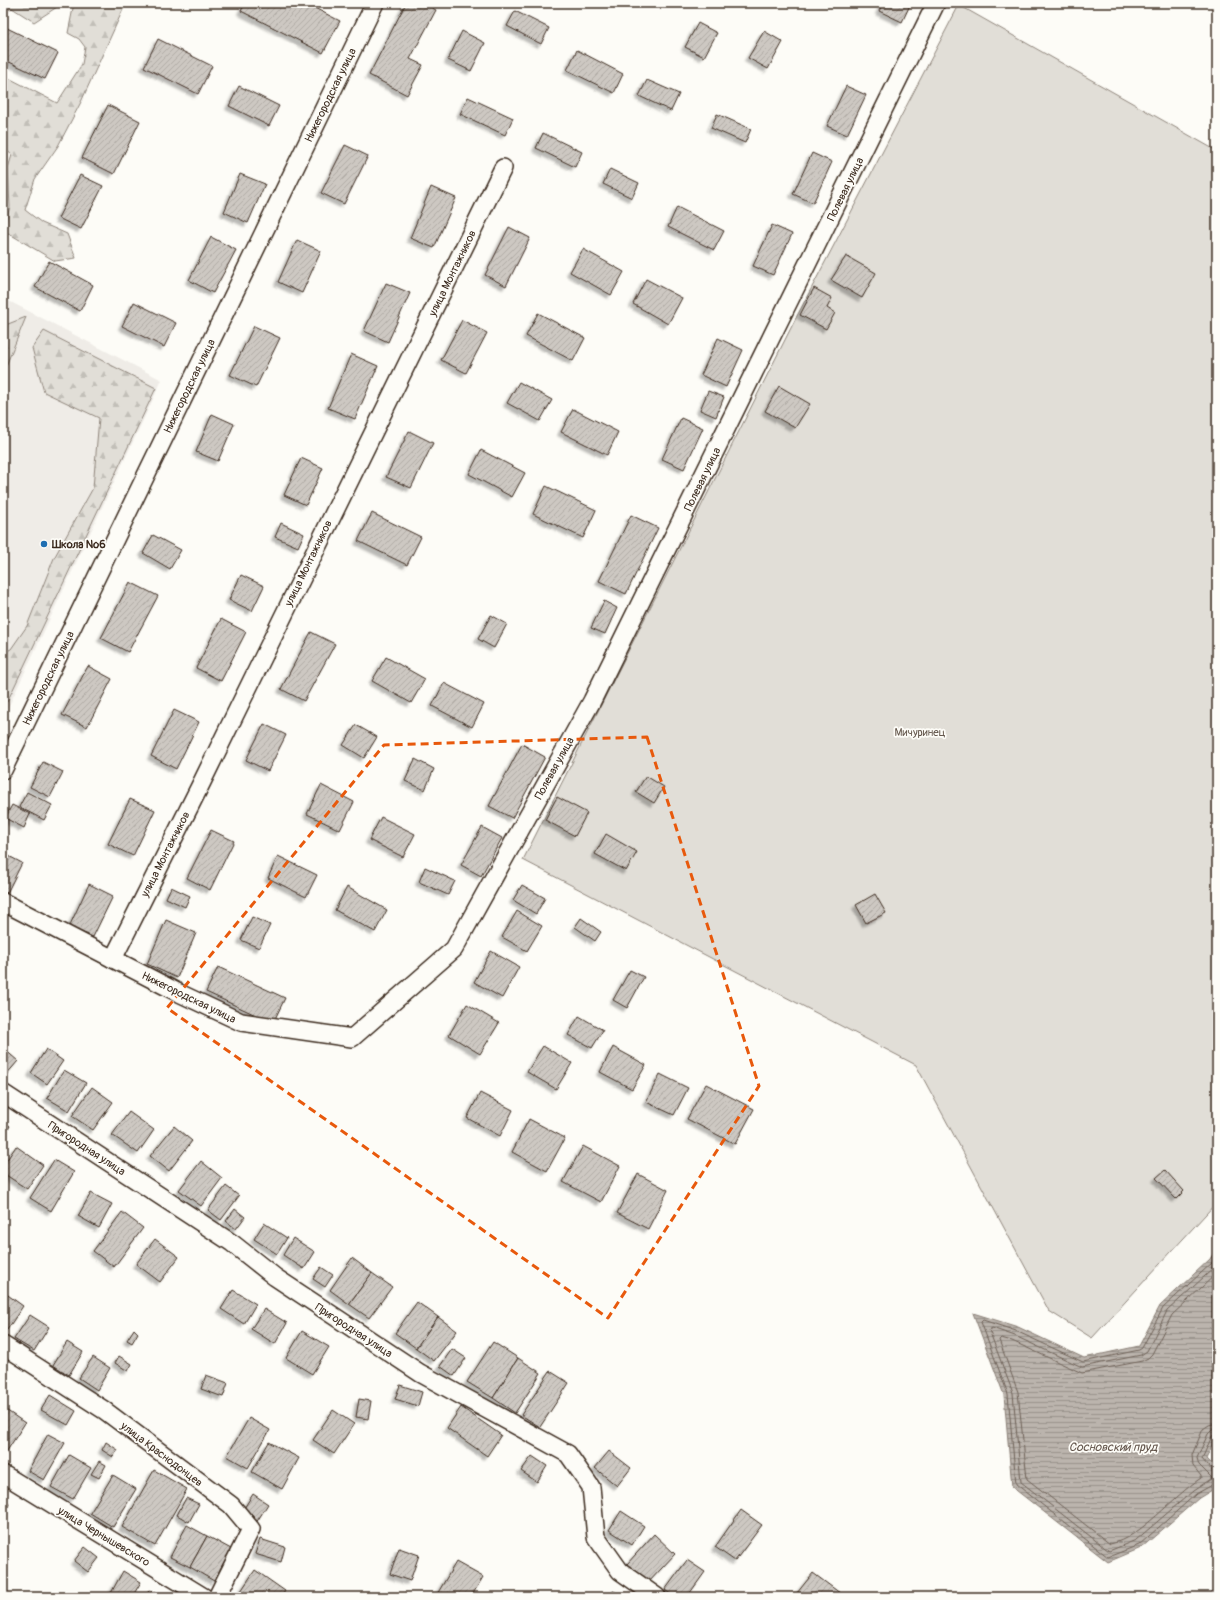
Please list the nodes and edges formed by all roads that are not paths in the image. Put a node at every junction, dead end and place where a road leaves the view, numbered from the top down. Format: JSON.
{"nodes":[{"id":1,"x":375,"y":3,"type":"edge"},
{"id":2,"x":936,"y":3,"type":"edge"},
{"id":3,"x":504,"y":168,"type":"dead end"},
{"id":4,"x":10,"y":737,"type":"edge"},
{"id":5,"x":3,"y":770,"type":"edge"},
{"id":6,"x":3,"y":902,"type":"edge"},
{"id":7,"x":454,"y":949,"type":"joint"},
{"id":8,"x":113,"y":959,"type":"junction"},
{"id":9,"x":3,"y":1093,"type":"edge"},
{"id":10,"x":3,"y":1345,"type":"edge"},
{"id":11,"x":3,"y":1474,"type":"edge"},
{"id":12,"x":204,"y":1597,"type":"edge"},
{"id":13,"x":217,"y":1597,"type":"edge"},
{"id":14,"x":657,"y":1597,"type":"edge"}],
"edges":[{"from":1,"to":4,"type":"street","name":"Нижегородская улица"},
{"from":2,"to":7,"type":"street","name":"Полевая улица"},
{"from":3,"to":8,"type":"street","name":"улица Монтажников"},
{"from":4,"to":5,"type":"street","name":"Нижегородская улица"},
{"from":6,"to":8,"type":"street","name":"Нижегородская улица"},
{"from":7,"to":8,"type":"street","name":"Нижегородская улица"},
{"from":9,"to":14,"type":"street","name":"Пригородная улица"},
{"from":10,"to":13,"type":"street","name":"улица Краснодонцев"},
{"from":11,"to":12,"type":"street","name":"улица Чернышевского"}]}
